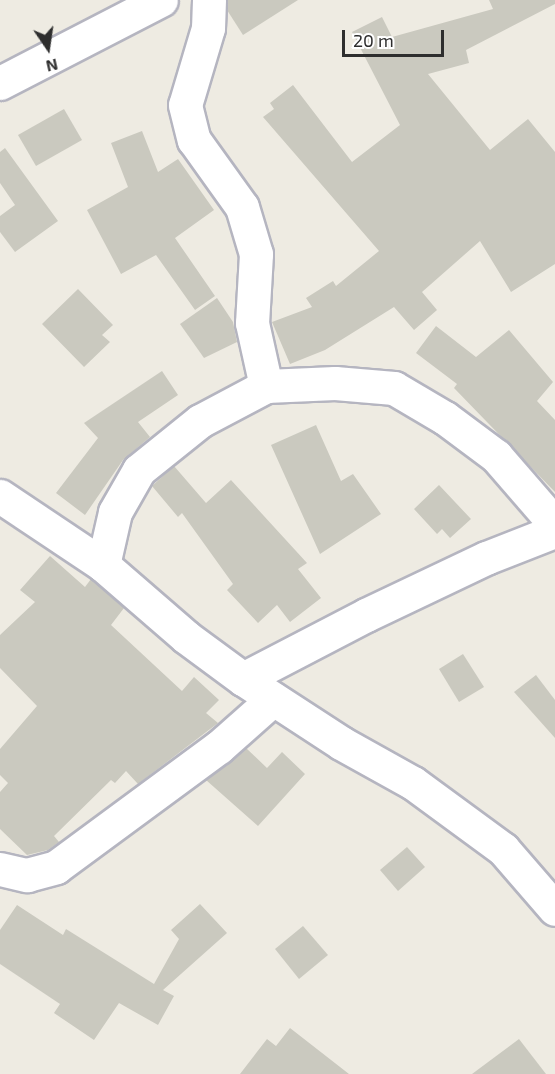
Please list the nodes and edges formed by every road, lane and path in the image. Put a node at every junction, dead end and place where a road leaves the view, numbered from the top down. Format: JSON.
{"nodes":[{"id":1,"x":161,"y":0,"type":"edge"},
{"id":2,"x":209,"y":0,"type":"edge"},
{"id":3,"x":0,"y":83,"type":"edge"},
{"id":4,"x":266,"y":386,"type":"junction"},
{"id":5,"x":0,"y":496,"type":"edge"},
{"id":6,"x":555,"y":524,"type":"edge"},
{"id":7,"x":555,"y":531,"type":"edge"},
{"id":8,"x":103,"y":565,"type":"junction"},
{"id":9,"x":243,"y":679,"type":"junction"},
{"id":10,"x":273,"y":699,"type":"junction"},
{"id":11,"x":0,"y":869,"type":"edge"},
{"id":12,"x":555,"y":909,"type":"edge"}],
"edges":[{"from":1,"to":3,"type":"street"},
{"from":2,"to":4,"type":"street"},
{"from":4,"to":6,"type":"street"},
{"from":4,"to":8,"type":"street"},
{"from":5,"to":8,"type":"street"},
{"from":7,"to":9,"type":"street"},
{"from":8,"to":9,"type":"street"},
{"from":9,"to":10,"type":"street"},
{"from":10,"to":11,"type":"street"},
{"from":10,"to":12,"type":"street"}]}
